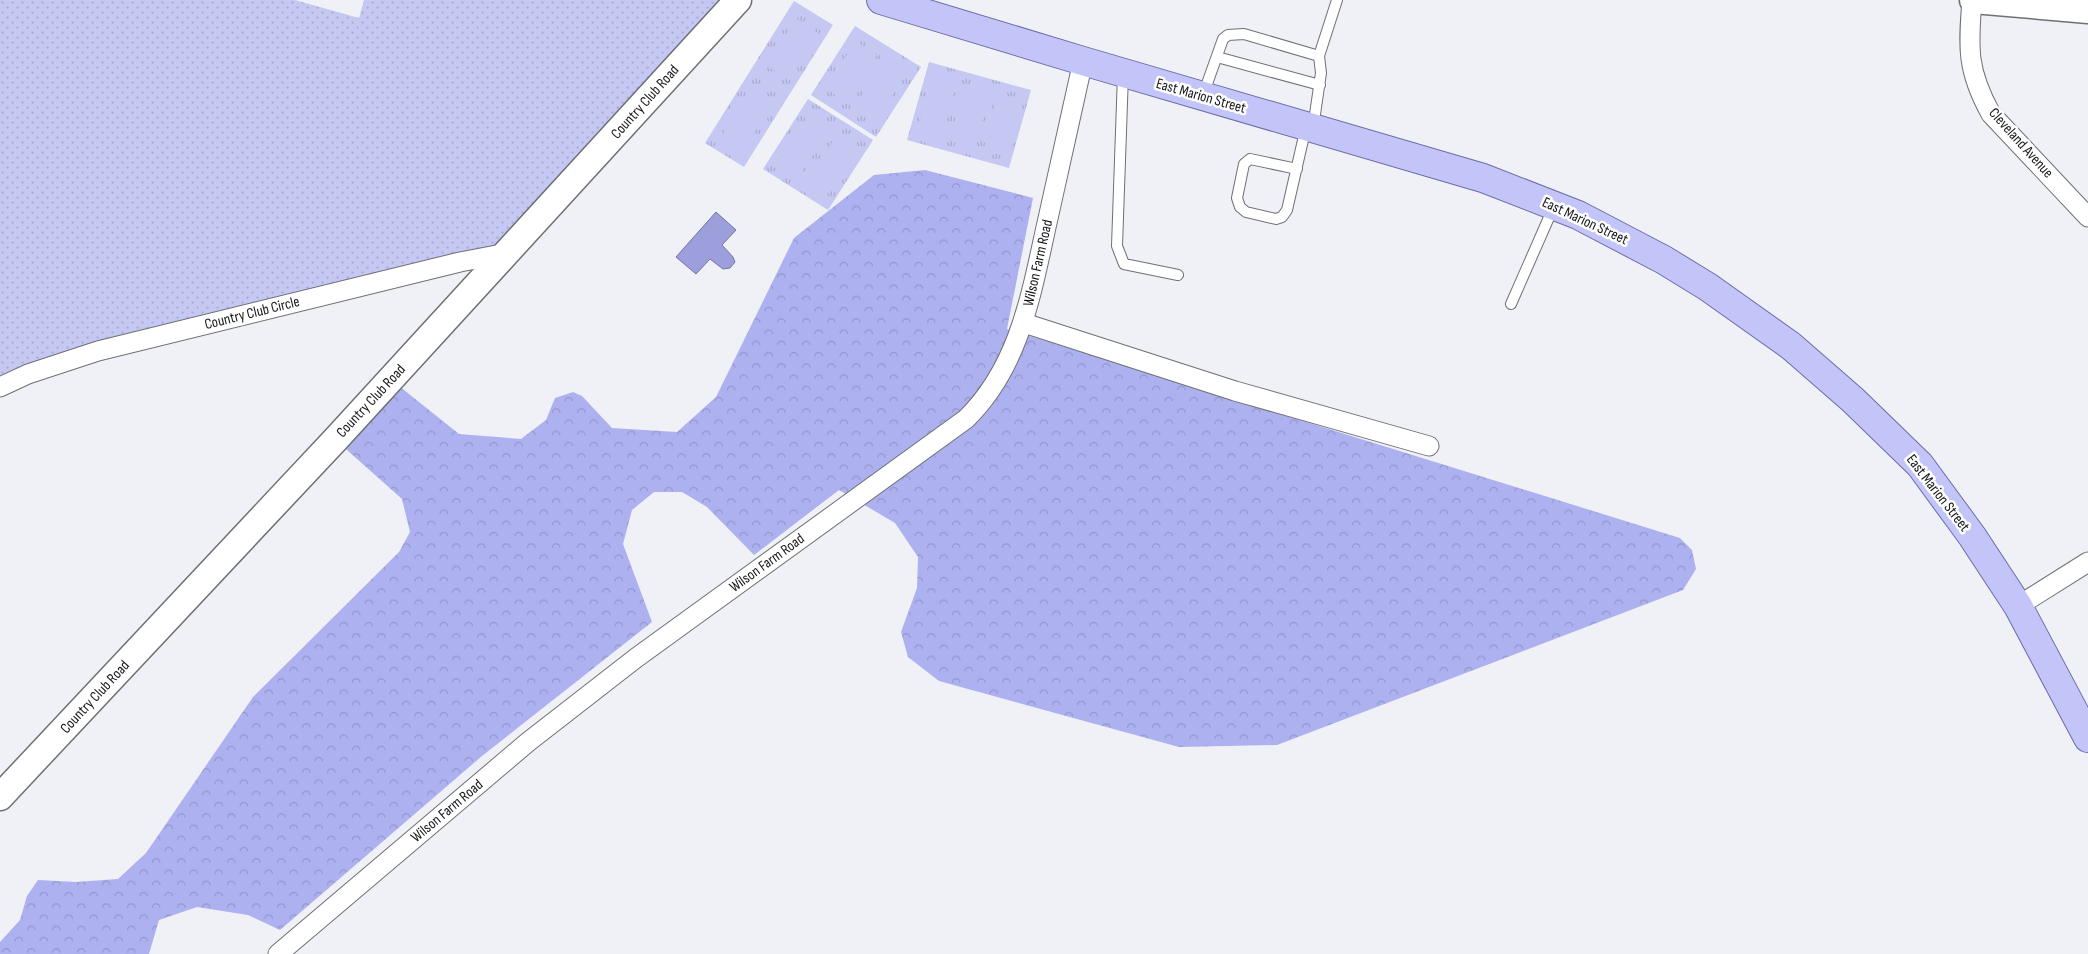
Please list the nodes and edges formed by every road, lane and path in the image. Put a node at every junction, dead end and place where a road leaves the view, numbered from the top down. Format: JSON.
{"nodes":[{"id":1,"x":738,"y":0,"type":"edge"},
{"id":2,"x":881,"y":0,"type":"edge"},
{"id":3,"x":1337,"y":0,"type":"edge"},
{"id":4,"x":1972,"y":0,"type":"edge"},
{"id":5,"x":2088,"y":10,"type":"edge"},
{"id":6,"x":1319,"y":56,"type":"junction"},
{"id":7,"x":1217,"y":57,"type":"junction"},
{"id":8,"x":1083,"y":61,"type":"junction"},
{"id":9,"x":1123,"y":73,"type":"junction"},
{"id":10,"x":1320,"y":86,"type":"junction"},
{"id":11,"x":1203,"y":96,"type":"junction"},
{"id":12,"x":1310,"y":127,"type":"junction"},
{"id":13,"x":1297,"y":169,"type":"junction"},
{"id":14,"x":1555,"y":205,"type":"junction"},
{"id":15,"x":2088,"y":217,"type":"edge"},
{"id":16,"x":507,"y":253,"type":"junction"},
{"id":17,"x":1178,"y":275,"type":"dead end"},
{"id":18,"x":1511,"y":304,"type":"dead end"},
{"id":19,"x":1024,"y":323,"type":"junction"},
{"id":20,"x":0,"y":387,"type":"edge"},
{"id":21,"x":1429,"y":446,"type":"dead end"},
{"id":22,"x":2088,"y":562,"type":"edge"},
{"id":23,"x":2018,"y":606,"type":"junction"},
{"id":24,"x":2088,"y":738,"type":"edge"},
{"id":25,"x":0,"y":797,"type":"edge"},
{"id":26,"x":278,"y":954,"type":"edge"}],
"edges":[{"from":1,"to":16,"type":"street","name":"Country Club Road"},
{"from":2,"to":8,"type":"main road","name":"East Marion Street"},
{"from":3,"to":6,"type":"lane"},
{"from":4,"to":5,"type":"street"},
{"from":4,"to":15,"type":"street","name":"Cleveland Avenue"},
{"from":6,"to":7,"type":"lane"},
{"from":6,"to":10,"type":"lane"},
{"from":7,"to":10,"type":"lane"},
{"from":7,"to":11,"type":"lane"},
{"from":8,"to":9,"type":"main road","name":"East Marion Street"},
{"from":8,"to":19,"type":"street","name":"Wilson Farm Road"},
{"from":9,"to":11,"type":"main road","name":"East Marion Street"},
{"from":9,"to":17,"type":"lane"},
{"from":10,"to":12,"type":"lane"},
{"from":11,"to":12,"type":"main road","name":"East Marion Street"},
{"from":12,"to":13,"type":"lane"},
{"from":12,"to":14,"type":"main road","name":"East Marion Street"},
{"from":13,"to":13,"type":"lane"},
{"from":14,"to":18,"type":"lane"},
{"from":14,"to":23,"type":"main road","name":"East Marion Street"},
{"from":16,"to":20,"type":"street","name":"Country Club Circle"},
{"from":16,"to":25,"type":"street","name":"Country Club Road"},
{"from":19,"to":21,"type":"street"},
{"from":19,"to":26,"type":"street","name":"Wilson Farm Road"},
{"from":22,"to":23,"type":"street"},
{"from":23,"to":24,"type":"main road","name":"East Marion Street"}]}
